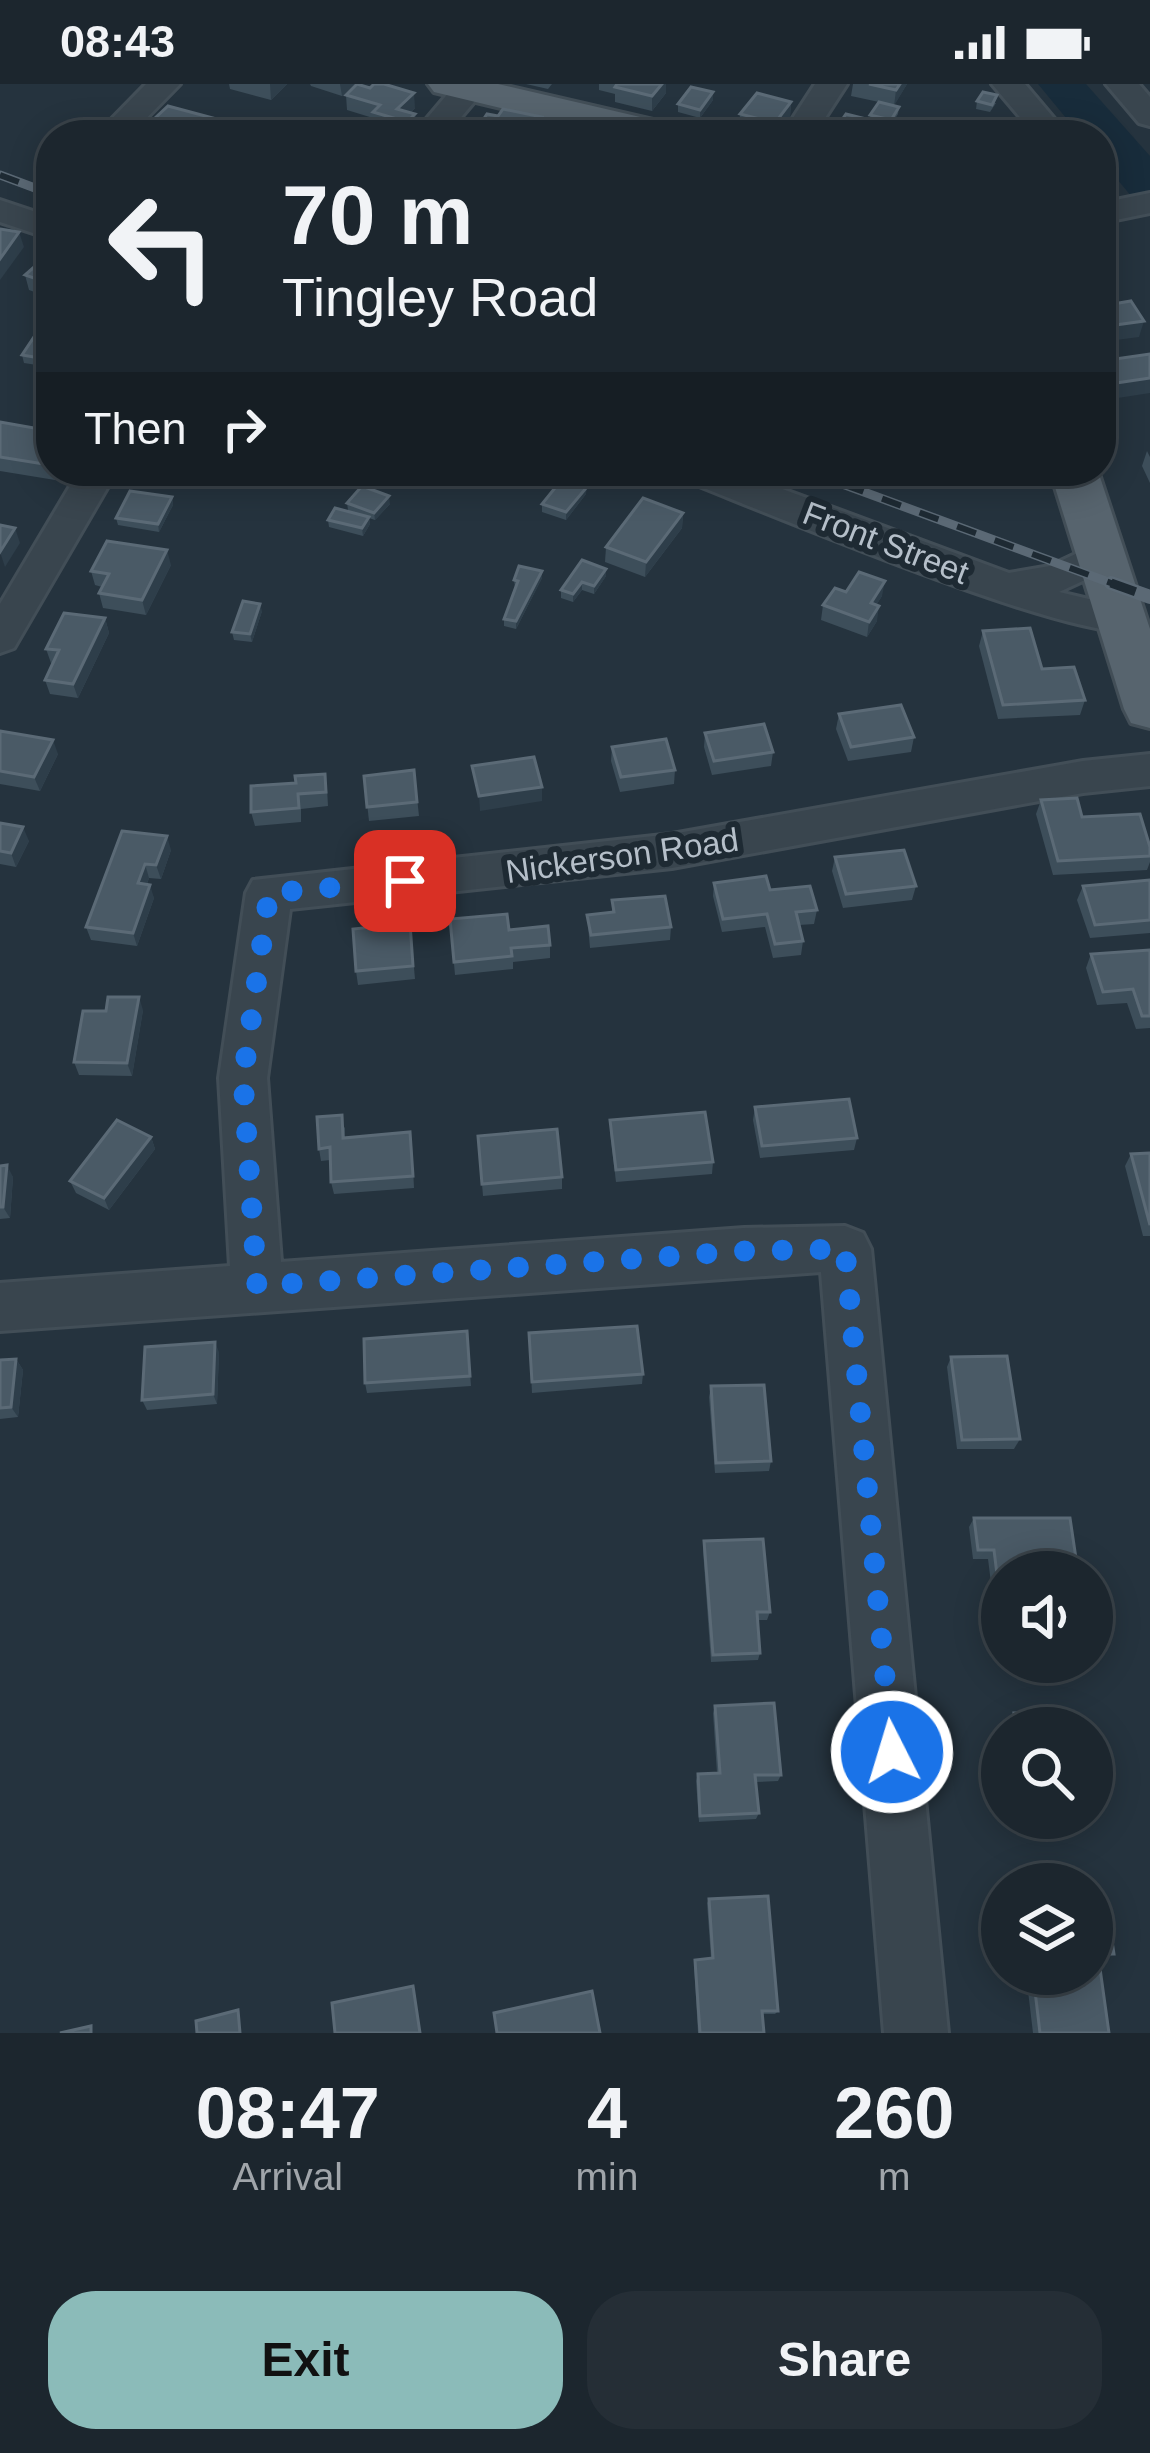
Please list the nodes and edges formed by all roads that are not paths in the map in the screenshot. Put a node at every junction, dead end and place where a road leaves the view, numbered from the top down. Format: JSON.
{"nodes":[{"id":1,"x":164,"y":84,"type":"edge"},
{"id":2,"x":831,"y":84,"type":"edge"},
{"id":3,"x":1008,"y":84,"type":"edge"},
{"id":4,"x":1122,"y":84,"type":"edge"},
{"id":5,"x":457,"y":103,"type":"edge"},
{"id":6,"x":1150,"y":116,"type":"edge"},
{"id":7,"x":127,"y":120,"type":"edge"},
{"id":8,"x":542,"y":120,"type":"edge"},
{"id":9,"x":808,"y":120,"type":"edge"},
{"id":10,"x":1039,"y":120,"type":"edge"},
{"id":11,"x":0,"y":210,"type":"edge"},
{"id":12,"x":36,"y":223,"type":"edge"},
{"id":13,"x":89,"y":486,"type":"edge"},
{"id":14,"x":737,"y":486,"type":"edge"},
{"id":15,"x":1079,"y":486,"type":"edge"},
{"id":16,"x":1101,"y":556,"type":"junction"},
{"id":17,"x":1008,"y":587,"type":"junction"},
{"id":18,"x":1121,"y":620,"type":"junction"},
{"id":19,"x":0,"y":638,"type":"edge"},
{"id":20,"x":1150,"y":710,"type":"edge"},
{"id":21,"x":1150,"y":770,"type":"edge"},
{"id":22,"x":257,"y":1286,"type":"junction"},
{"id":23,"x":0,"y":1307,"type":"edge"},
{"id":24,"x":916,"y":2033,"type":"edge"}],
"edges":[{"from":1,"to":7,"type":"street"},
{"from":2,"to":9,"type":"street"},
{"from":3,"to":10,"type":"street"},
{"from":4,"to":6,"type":"street"},
{"from":5,"to":8,"type":"main road"},
{"from":11,"to":12,"type":"street"},
{"from":13,"to":19,"type":"street"},
{"from":14,"to":17,"type":"street","name":"Front Street"},
{"from":15,"to":16,"type":"main road"},
{"from":16,"to":17,"type":"street","name":"Front Street"},
{"from":16,"to":18,"type":"main road"},
{"from":17,"to":18,"type":"street","name":"Front Street"},
{"from":18,"to":20,"type":"main road"},
{"from":21,"to":22,"type":"street","name":"Nickerson Road"},
{"from":22,"to":23,"type":"street"},
{"from":22,"to":24,"type":"street"}]}
